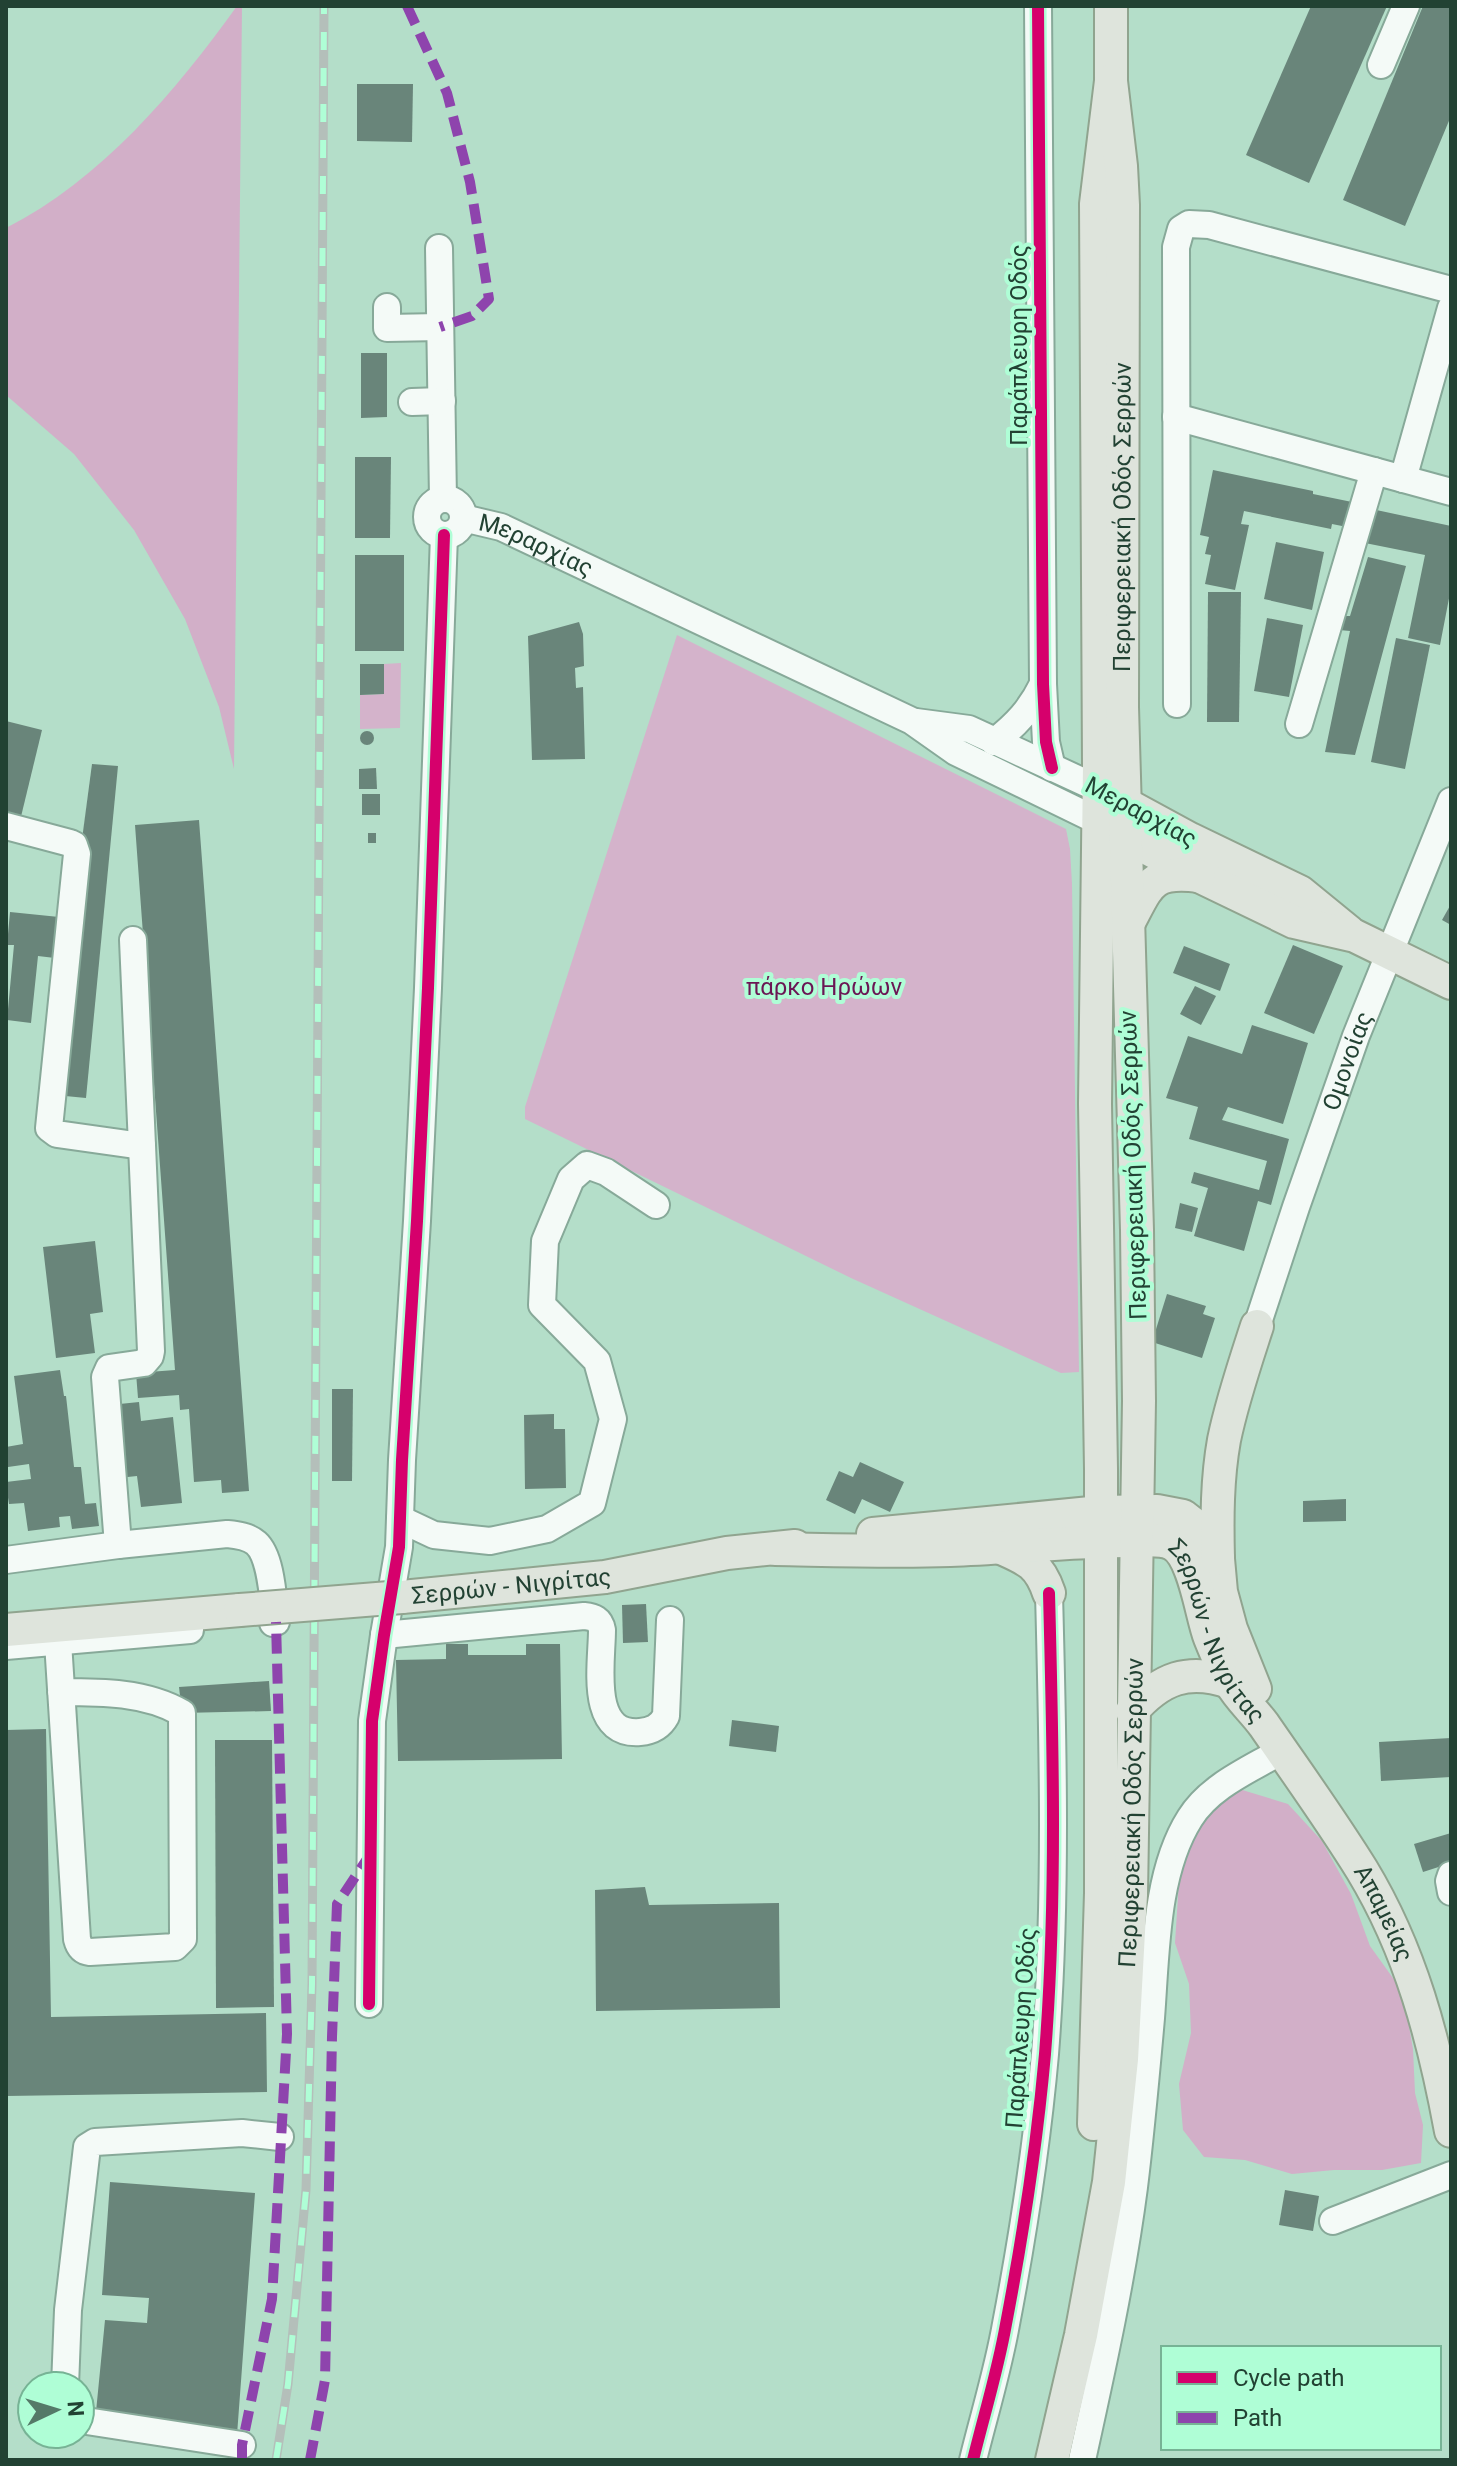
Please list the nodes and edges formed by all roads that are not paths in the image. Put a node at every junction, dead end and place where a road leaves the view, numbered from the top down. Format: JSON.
{"nodes":[{"id":1,"x":1038,"y":6,"type":"edge"},
{"id":2,"x":1111,"y":6,"type":"edge"},
{"id":3,"x":1406,"y":6,"type":"edge"},
{"id":4,"x":1381,"y":65,"type":"dead end"},
{"id":5,"x":439,"y":248,"type":"dead end"},
{"id":6,"x":1451,"y":290,"type":"edge"},
{"id":7,"x":387,"y":307,"type":"dead end"},
{"id":8,"x":1451,"y":308,"type":"edge"},
{"id":9,"x":440,"y":327,"type":"junction"},
{"id":10,"x":442,"y":401,"type":"junction"},
{"id":11,"x":412,"y":402,"type":"dead end"},
{"id":12,"x":1176,"y":417,"type":"junction"},
{"id":13,"x":1374,"y":471,"type":"junction"},
{"id":14,"x":1403,"y":479,"type":"junction"},
{"id":15,"x":1451,"y":492,"type":"edge"},
{"id":16,"x":454,"y":527,"type":"junction"},
{"id":17,"x":1043,"y":684,"type":"junction"},
{"id":18,"x":1177,"y":704,"type":"dead end"},
{"id":19,"x":912,"y":721,"type":"junction"},
{"id":20,"x":1299,"y":724,"type":"dead end"},
{"id":21,"x":994,"y":742,"type":"junction"},
{"id":22,"x":1052,"y":768,"type":"junction"},
{"id":23,"x":1112,"y":796,"type":"junction"},
{"id":24,"x":1448,"y":816,"type":"edge"},
{"id":25,"x":6,"y":826,"type":"edge"},
{"id":26,"x":1111,"y":829,"type":"junction"},
{"id":27,"x":1199,"y":876,"type":"junction"},
{"id":28,"x":1127,"y":927,"type":"junction"},
{"id":29,"x":1355,"y":936,"type":"junction"},
{"id":30,"x":133,"y":940,"type":"dead end"},
{"id":31,"x":1389,"y":953,"type":"junction"},
{"id":32,"x":1451,"y":983,"type":"edge"},
{"id":33,"x":142,"y":1146,"type":"junction"},
{"id":34,"x":656,"y":1205,"type":"dead end"},
{"id":35,"x":1257,"y":1326,"type":"joint"},
{"id":36,"x":400,"y":1519,"type":"junction"},
{"id":37,"x":1137,"y":1526,"type":"junction"},
{"id":38,"x":1094,"y":1532,"type":"junction"},
{"id":39,"x":118,"y":1545,"type":"junction"},
{"id":40,"x":999,"y":1547,"type":"junction"},
{"id":41,"x":775,"y":1549,"type":"junction"},
{"id":42,"x":1218,"y":1559,"type":"junction"},
{"id":43,"x":6,"y":1560,"type":"edge"},
{"id":44,"x":1049,"y":1593,"type":"junction"},
{"id":45,"x":670,"y":1620,"type":"dead end"},
{"id":46,"x":6,"y":1630,"type":"edge"},
{"id":47,"x":63,"y":1633,"type":"junction"},
{"id":48,"x":384,"y":1635,"type":"junction"},
{"id":49,"x":6,"y":1646,"type":"edge"},
{"id":50,"x":1230,"y":1682,"type":"junction"},
{"id":51,"x":61,"y":1692,"type":"junction"},
{"id":52,"x":1132,"y":1711,"type":"junction"},
{"id":53,"x":1261,"y":1720,"type":"junction"},
{"id":54,"x":1281,"y":1751,"type":"junction"},
{"id":55,"x":1451,"y":1875,"type":"edge"},
{"id":56,"x":1451,"y":1892,"type":"edge"},
{"id":57,"x":369,"y":2004,"type":"dead end"},
{"id":58,"x":1451,"y":2131,"type":"edge"},
{"id":59,"x":280,"y":2137,"type":"dead end"},
{"id":60,"x":1451,"y":2175,"type":"edge"},
{"id":61,"x":1333,"y":2221,"type":"dead end"},
{"id":62,"x":1096,"y":2247,"type":"junction"},
{"id":63,"x":66,"y":2370,"type":"edge"},
{"id":64,"x":96,"y":2422,"type":"edge"},
{"id":65,"x":242,"y":2445,"type":"dead end"},
{"id":66,"x":973,"y":2460,"type":"edge"},
{"id":67,"x":1052,"y":2460,"type":"edge"},
{"id":68,"x":1082,"y":2460,"type":"edge"}],
"edges":[{"from":1,"to":17,"type":"street","name":"Παράπλευρη Οδός"},
{"from":2,"to":23,"type":"main road","name":"Περιφερειακή Οδός Σερρών"},
{"from":3,"to":4,"type":"street"},
{"from":5,"to":9,"type":"street"},
{"from":6,"to":12,"type":"street"},
{"from":7,"to":9,"type":"street"},
{"from":8,"to":14,"type":"street"},
{"from":9,"to":10,"type":"street"},
{"from":10,"to":11,"type":"street"},
{"from":10,"to":16,"type":"street"},
{"from":12,"to":13,"type":"street"},
{"from":12,"to":18,"type":"street"},
{"from":13,"to":14,"type":"street"},
{"from":13,"to":20,"type":"street"},
{"from":14,"to":15,"type":"street"},
{"from":16,"to":19,"type":"street","name":"Μεραρχίας"},
{"from":16,"to":36,"type":"street"},
{"from":17,"to":21,"type":"street"},
{"from":17,"to":22,"type":"street","name":"Παράπλευρη Οδός"},
{"from":19,"to":21,"type":"street","name":"Μεραρχίας"},
{"from":19,"to":26,"type":"street","name":"Μεραρχίας"},
{"from":21,"to":22,"type":"street","name":"Μεραρχίας"},
{"from":22,"to":23,"type":"street","name":"Μεραρχίας"},
{"from":23,"to":26,"type":"main road","name":"Περιφερειακή Οδός Σερρών"},
{"from":23,"to":29,"type":"main road","name":"Μεραρχίας"},
{"from":24,"to":31,"type":"street","name":"Ομονοίας"},
{"from":25,"to":33,"type":"street"},
{"from":26,"to":27,"type":"main road","name":"Μεραρχίας"},
{"from":26,"to":28,"type":"main road","name":"Περιφερειακή Οδός Σερρών"},
{"from":26,"to":38,"type":"main road","name":"Περιφερειακή Οδός Σερρών"},
{"from":27,"to":28,"type":"main road"},
{"from":27,"to":29,"type":"main road","name":"Μεραρχίας"},
{"from":28,"to":37,"type":"main road","name":"Περιφερειακή Οδός Σερρών"},
{"from":29,"to":31,"type":"main road","name":"Μεραρχίας"},
{"from":30,"to":33,"type":"street"},
{"from":31,"to":32,"type":"main road","name":"Μεραρχίας"},
{"from":31,"to":35,"type":"street","name":"Ομονοίας"},
{"from":33,"to":39,"type":"street"},
{"from":34,"to":36,"type":"street"},
{"from":35,"to":42,"type":"main road"},
{"from":36,"to":48,"type":"street"},
{"from":37,"to":38,"type":"main road","name":"Σερρών - Νιγρίτας"},
{"from":37,"to":42,"type":"main road","name":"Σερρών - Νιγρίτας"},
{"from":37,"to":50,"type":"main road","name":"Σερρών - Νιγρίτας"},
{"from":37,"to":52,"type":"main road","name":"Περιφερειακή Οδός Σερρών"},
{"from":38,"to":40,"type":"main road","name":"Σερρών - Νιγρίτας"},
{"from":38,"to":41,"type":"main road","name":"Σερρών - Νιγρίτας"},
{"from":38,"to":44,"type":"main road"},
{"from":38,"to":62,"type":"main road","name":"Περιφερειακή Οδός Σερρών"},
{"from":39,"to":43,"type":"street"},
{"from":39,"to":47,"type":"street"},
{"from":40,"to":41,"type":"main road","name":"Σερρών - Νιγρίτας"},
{"from":40,"to":44,"type":"main road"},
{"from":41,"to":47,"type":"main road","name":"Σερρών - Νιγρίτας","bridge":true},
{"from":42,"to":53,"type":"main road","name":"Σερρών - Νιγρίτας"},
{"from":44,"to":66,"type":"street","name":"Παράπλευρη Οδός"},
{"from":45,"to":48,"type":"street"},
{"from":46,"to":47,"type":"main road","name":"Σερρών - Νιγρίτας"},
{"from":47,"to":49,"type":"street"},
{"from":47,"to":51,"type":"street"},
{"from":48,"to":57,"type":"street"},
{"from":50,"to":52,"type":"main road"},
{"from":50,"to":53,"type":"main road","name":"Σερρών - Νιγρίτας"},
{"from":51,"to":51,"type":"street"},
{"from":52,"to":62,"type":"main road","name":"Περιφερειακή Οδός Σερρών"},
{"from":53,"to":54,"type":"main road","name":"Απαμείας"},
{"from":54,"to":58,"type":"main road","name":"Απαμείας"},
{"from":54,"to":68,"type":"street"},
{"from":55,"to":56,"type":"street"},
{"from":59,"to":63,"type":"street"},
{"from":60,"to":61,"type":"street"},
{"from":62,"to":67,"type":"main road","name":"Περιφερειακή Οδός Σερρών"},
{"from":64,"to":65,"type":"street"}]}
